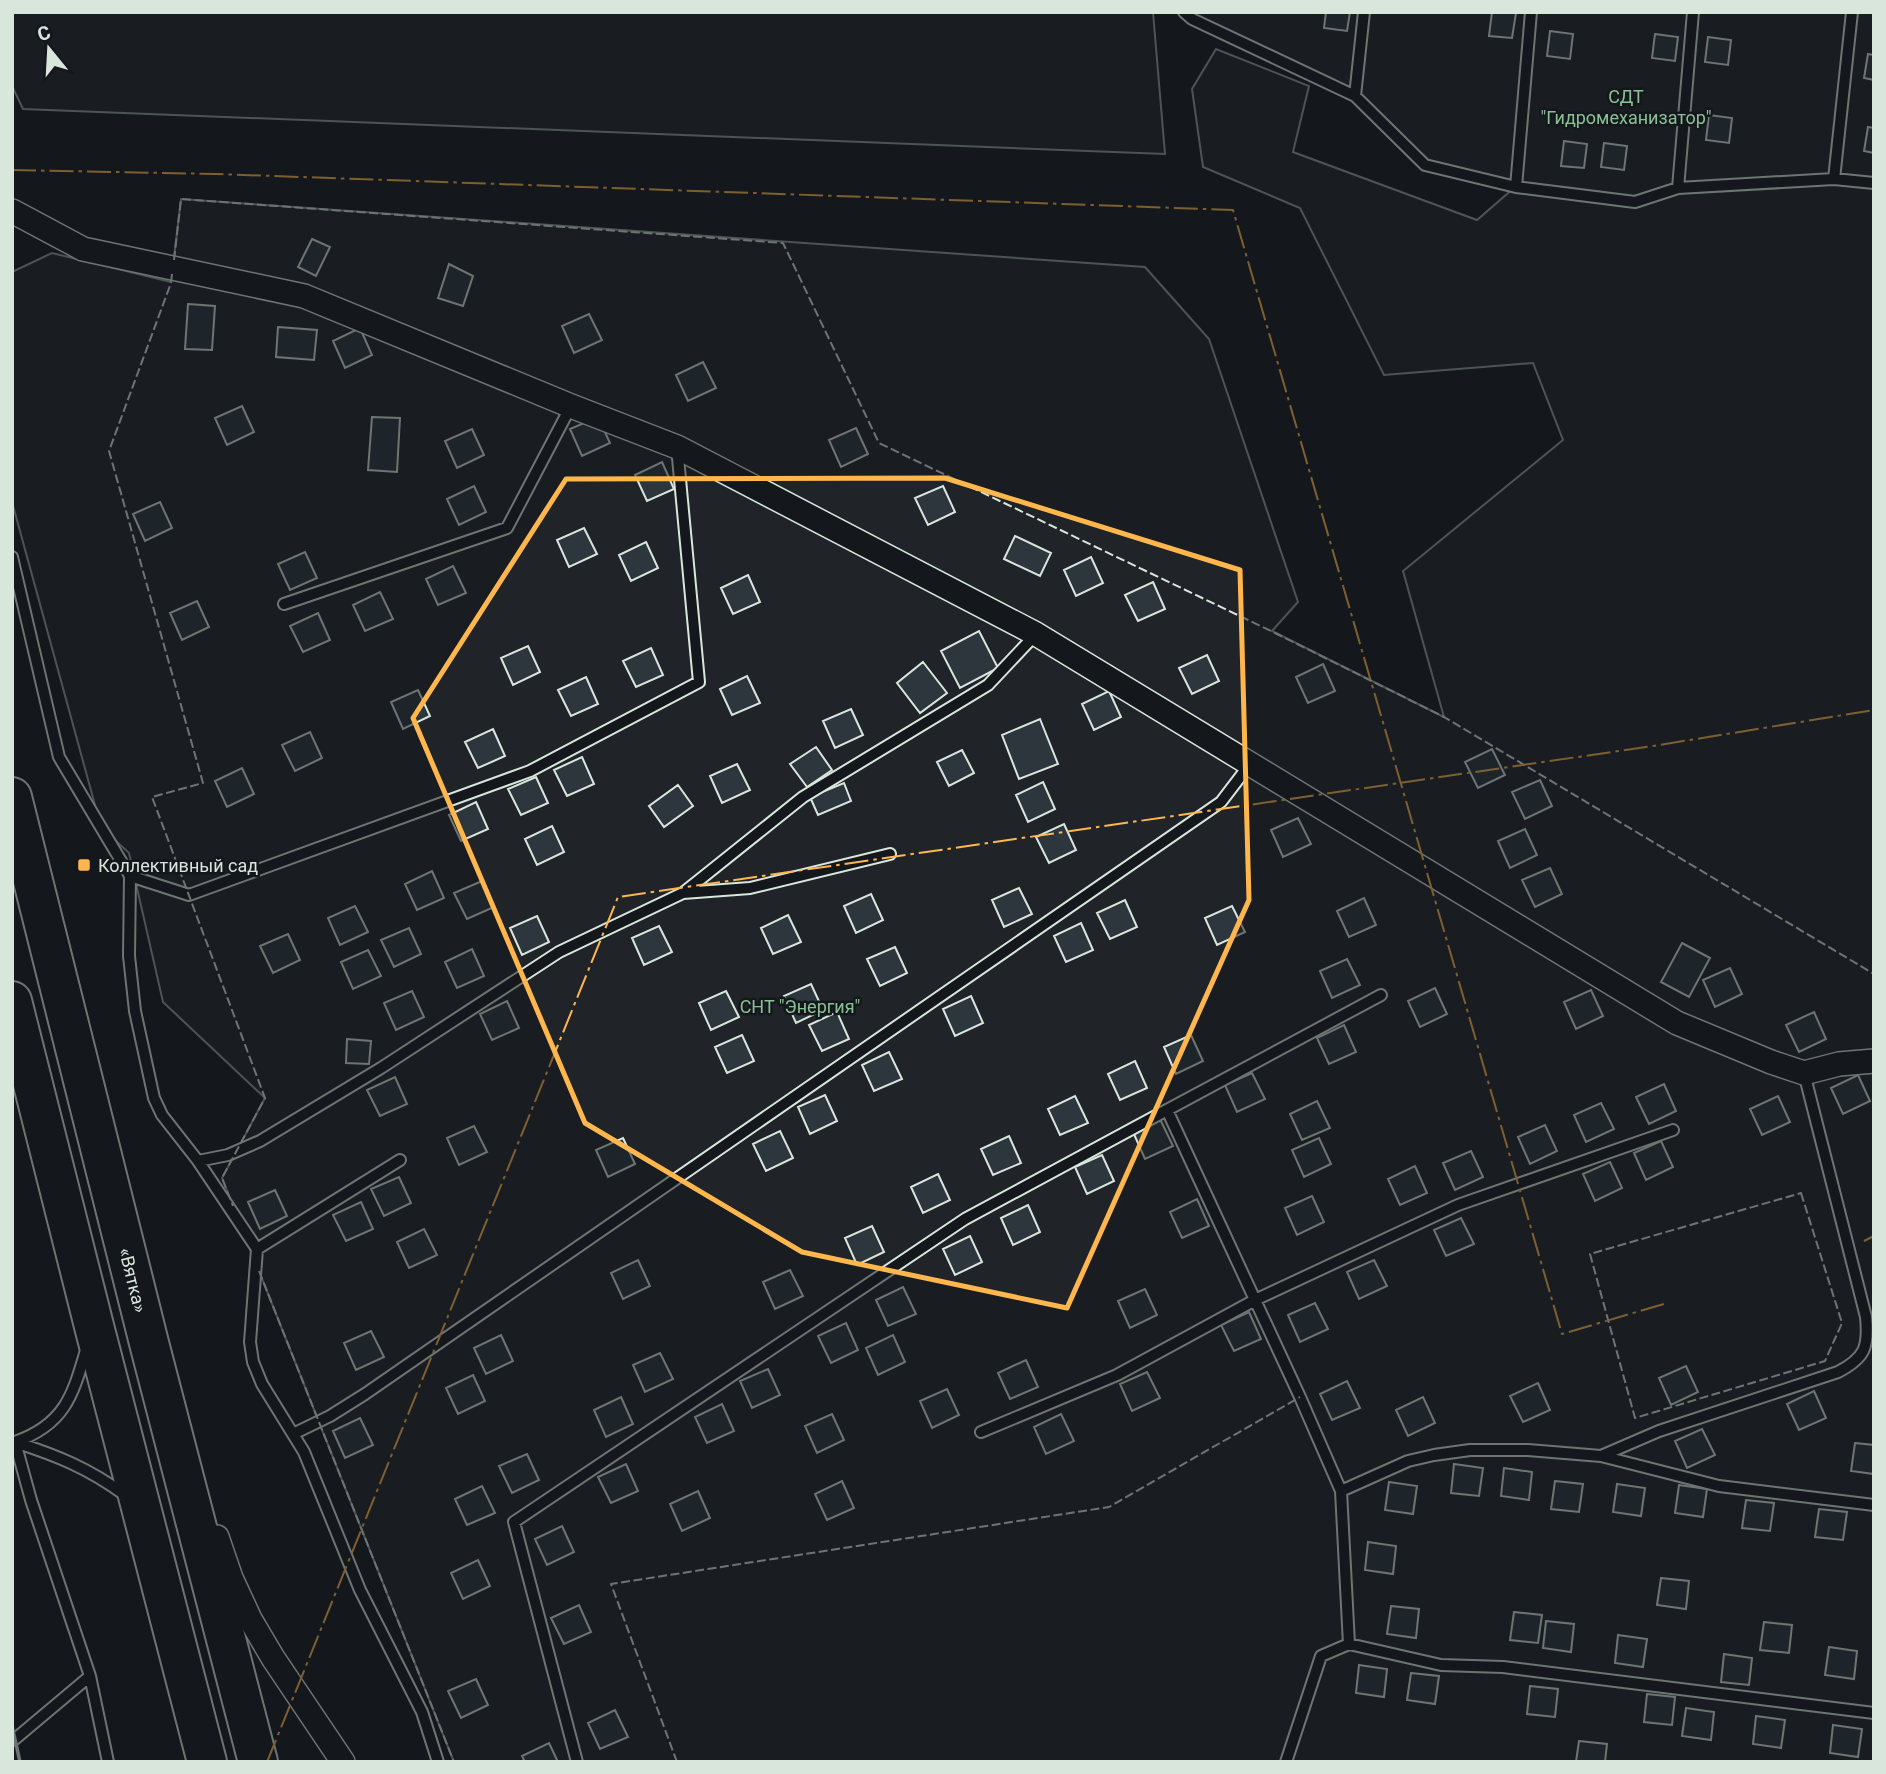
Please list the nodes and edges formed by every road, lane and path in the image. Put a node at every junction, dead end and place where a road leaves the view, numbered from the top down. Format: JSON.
{"nodes":[{"id":1,"x":1364,"y":12,"type":"edge"},
{"id":2,"x":1531,"y":12,"type":"edge"},
{"id":3,"x":1693,"y":12,"type":"edge"},
{"id":4,"x":1852,"y":12,"type":"edge"},
{"id":5,"x":1189,"y":14,"type":"edge"},
{"id":6,"x":1355,"y":96,"type":"junction"},
{"id":7,"x":1834,"y":179,"type":"junction"},
{"id":8,"x":1874,"y":183,"type":"edge"},
{"id":9,"x":1516,"y":187,"type":"junction"},
{"id":10,"x":1678,"y":188,"type":"junction"},
{"id":11,"x":12,"y":211,"type":"edge"},
{"id":12,"x":571,"y":406,"type":"junction"},
{"id":13,"x":677,"y":447,"type":"junction"},
{"id":14,"x":12,"y":557,"type":"edge"},
{"id":15,"x":284,"y":604,"type":"dead end"},
{"id":16,"x":1036,"y":634,"type":"junction"},
{"id":17,"x":1250,"y":764,"type":"junction"},
{"id":18,"x":12,"y":797,"type":"edge"},
{"id":19,"x":890,"y":854,"type":"dead end"},
{"id":20,"x":130,"y":876,"type":"junction"},
{"id":21,"x":683,"y":893,"type":"junction"},
{"id":22,"x":1381,"y":995,"type":"dead end"},
{"id":23,"x":12,"y":1001,"type":"edge"},
{"id":24,"x":1874,"y":1061,"type":"edge"},
{"id":25,"x":1804,"y":1073,"type":"junction"},
{"id":26,"x":1167,"y":1110,"type":"junction"},
{"id":27,"x":1673,"y":1130,"type":"dead end"},
{"id":28,"x":400,"y":1160,"type":"dead end"},
{"id":29,"x":198,"y":1161,"type":"junction"},
{"id":30,"x":257,"y":1248,"type":"junction"},
{"id":31,"x":1255,"y":1300,"type":"junction"},
{"id":32,"x":94,"y":1326,"type":"junction"},
{"id":33,"x":149,"y":1343,"type":"junction"},
{"id":34,"x":981,"y":1432,"type":"dead end"},
{"id":35,"x":293,"y":1434,"type":"junction"},
{"id":36,"x":14,"y":1441,"type":"edge"},
{"id":37,"x":1601,"y":1456,"type":"junction"},
{"id":38,"x":1341,"y":1491,"type":"junction"},
{"id":39,"x":1874,"y":1505,"type":"edge"},
{"id":40,"x":140,"y":1507,"type":"junction"},
{"id":41,"x":1349,"y":1644,"type":"junction"},
{"id":42,"x":90,"y":1676,"type":"junction"},
{"id":43,"x":1874,"y":1713,"type":"edge"},
{"id":44,"x":13,"y":1741,"type":"edge"},
{"id":45,"x":108,"y":1762,"type":"edge"},
{"id":46,"x":207,"y":1762,"type":"edge"},
{"id":47,"x":258,"y":1762,"type":"edge"},
{"id":48,"x":343,"y":1762,"type":"edge"},
{"id":49,"x":438,"y":1762,"type":"edge"},
{"id":50,"x":577,"y":1762,"type":"edge"},
{"id":51,"x":1286,"y":1762,"type":"edge"}],
"edges":[{"from":1,"to":6,"type":"lane"},
{"from":2,"to":9,"type":"lane"},
{"from":3,"to":10,"type":"lane"},
{"from":4,"to":7,"type":"lane"},
{"from":5,"to":6,"type":"lane"},
{"from":6,"to":9,"type":"lane"},
{"from":7,"to":8,"type":"lane"},
{"from":7,"to":10,"type":"lane"},
{"from":9,"to":10,"type":"lane"},
{"from":11,"to":12,"type":"street"},
{"from":12,"to":13,"type":"street"},
{"from":12,"to":15,"type":"lane"},
{"from":13,"to":16,"type":"street"},
{"from":13,"to":20,"type":"lane"},
{"from":14,"to":20,"type":"lane"},
{"from":16,"to":17,"type":"street"},
{"from":16,"to":21,"type":"lane"},
{"from":17,"to":25,"type":"street"},
{"from":17,"to":35,"type":"lane"},
{"from":18,"to":33,"type":"highway","name":"«Вятка»"},
{"from":19,"to":21,"type":"lane"},
{"from":20,"to":29,"type":"lane"},
{"from":21,"to":29,"type":"lane"},
{"from":22,"to":26,"type":"lane"},
{"from":23,"to":32,"type":"highway"},
{"from":24,"to":25,"type":"street"},
{"from":25,"to":37,"type":"lane"},
{"from":26,"to":31,"type":"lane"},
{"from":26,"to":50,"type":"lane"},
{"from":27,"to":31,"type":"lane"},
{"from":28,"to":30,"type":"lane"},
{"from":29,"to":30,"type":"lane"},
{"from":30,"to":35,"type":"lane"},
{"from":31,"to":34,"type":"lane"},
{"from":31,"to":38,"type":"lane"},
{"from":32,"to":36,"type":"lane"},
{"from":32,"to":40,"type":"highway"},
{"from":33,"to":47,"type":"highway","name":"«Вятка»"},
{"from":33,"to":48,"type":"street"},
{"from":35,"to":49,"type":"lane"},
{"from":36,"to":40,"type":"lane"},
{"from":36,"to":42,"type":"lane"},
{"from":37,"to":38,"type":"lane"},
{"from":37,"to":39,"type":"lane"},
{"from":38,"to":41,"type":"lane"},
{"from":40,"to":46,"type":"highway"},
{"from":41,"to":43,"type":"lane"},
{"from":41,"to":51,"type":"lane"},
{"from":42,"to":44,"type":"lane"},
{"from":42,"to":45,"type":"lane"}]}
